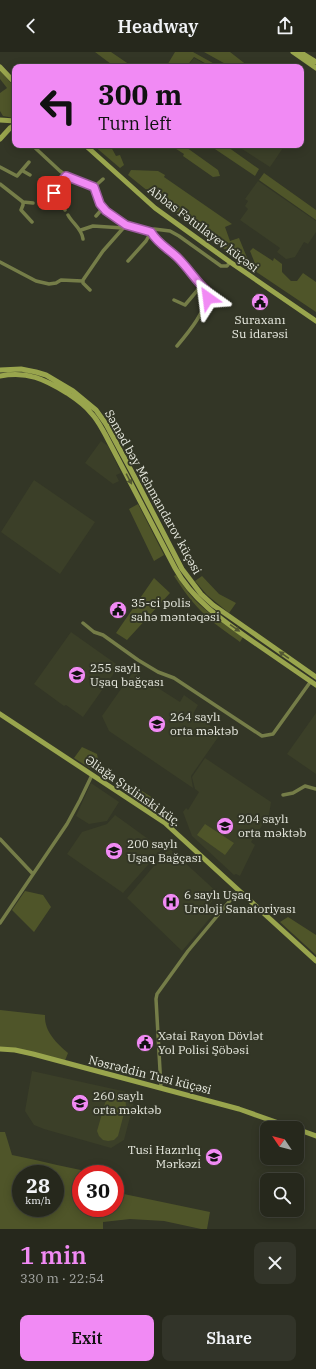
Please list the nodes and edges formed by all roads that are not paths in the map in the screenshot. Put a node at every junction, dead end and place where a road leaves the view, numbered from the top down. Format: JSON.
{"nodes":[{"id":1,"x":293,"y":52,"type":"edge"},
{"id":2,"x":300,"y":52,"type":"edge"},
{"id":3,"x":316,"y":62,"type":"edge"},
{"id":4,"x":0,"y":67,"type":"edge"},
{"id":5,"x":316,"y":68,"type":"edge"},
{"id":6,"x":12,"y":80,"type":"edge"},
{"id":7,"x":0,"y":120,"type":"edge"},
{"id":8,"x":12,"y":121,"type":"edge"},
{"id":9,"x":12,"y":126,"type":"edge"},
{"id":10,"x":0,"y":139,"type":"edge"},
{"id":11,"x":35,"y":148,"type":"edge"},
{"id":12,"x":88,"y":148,"type":"edge"},
{"id":13,"x":29,"y":162,"type":"dead end"},
{"id":14,"x":0,"y":166,"type":"edge"},
{"id":15,"x":23,"y":171,"type":"junction"},
{"id":16,"x":30,"y":175,"type":"dead end"},
{"id":17,"x":66,"y":176,"type":"junction"},
{"id":18,"x":103,"y":179,"type":"dead end"},
{"id":19,"x":0,"y":184,"type":"edge"},
{"id":20,"x":94,"y":187,"type":"junction"},
{"id":21,"x":23,"y":202,"type":"junction"},
{"id":22,"x":33,"y":203,"type":"dead end"},
{"id":23,"x":103,"y":208,"type":"junction"},
{"id":24,"x":65,"y":210,"type":"dead end"},
{"id":25,"x":68,"y":215,"type":"dead end"},
{"id":26,"x":96,"y":216,"type":"dead end"},
{"id":27,"x":32,"y":222,"type":"dead end"},
{"id":28,"x":124,"y":227,"type":"junction"},
{"id":29,"x":81,"y":230,"type":"junction"},
{"id":30,"x":151,"y":232,"type":"junction"},
{"id":31,"x":83,"y":240,"type":"dead end"},
{"id":32,"x":128,"y":261,"type":"dead end"},
{"id":33,"x":0,"y":262,"type":"edge"},
{"id":34,"x":230,"y":262,"type":"junction"},
{"id":35,"x":82,"y":282,"type":"junction"},
{"id":36,"x":201,"y":286,"type":"junction"},
{"id":37,"x":90,"y":290,"type":"dead end"},
{"id":38,"x":174,"y":300,"type":"dead end"},
{"id":39,"x":316,"y":321,"type":"edge"},
{"id":40,"x":177,"y":346,"type":"dead end"},
{"id":41,"x":0,"y":370,"type":"edge"},
{"id":42,"x":0,"y":376,"type":"edge"},
{"id":43,"x":83,"y":623,"type":"dead end"},
{"id":44,"x":316,"y":677,"type":"edge"},
{"id":45,"x":311,"y":681,"type":"junction"},
{"id":46,"x":316,"y":685,"type":"edge"},
{"id":47,"x":0,"y":714,"type":"edge"},
{"id":48,"x":92,"y":775,"type":"junction"},
{"id":49,"x":316,"y":790,"type":"edge"},
{"id":50,"x":283,"y":795,"type":"dead end"},
{"id":51,"x":0,"y":839,"type":"edge"},
{"id":52,"x":33,"y":874,"type":"junction"},
{"id":53,"x":238,"y":891,"type":"junction"},
{"id":54,"x":0,"y":923,"type":"edge"},
{"id":55,"x":316,"y":961,"type":"edge"},
{"id":56,"x":0,"y":1049,"type":"edge"},
{"id":57,"x":162,"y":1088,"type":"junction"},
{"id":58,"x":273,"y":1121,"type":"edge"},
{"id":59,"x":304,"y":1132,"type":"edge"},
{"id":60,"x":316,"y":1136,"type":"edge"}],
"edges":[{"from":1,"to":5,"type":"main road"},
{"from":2,"to":3,"type":"main road"},
{"from":4,"to":6,"type":"main road"},
{"from":7,"to":8,"type":"main road"},
{"from":9,"to":10,"type":"main road"},
{"from":11,"to":17,"type":"street"},
{"from":12,"to":34,"type":"main road","name":"Abbas Fətullayev küçəsi"},
{"from":13,"to":15,"type":"street"},
{"from":14,"to":15,"type":"street"},
{"from":15,"to":16,"type":"street"},
{"from":17,"to":20,"type":"street"},
{"from":17,"to":24,"type":"street"},
{"from":18,"to":20,"type":"street"},
{"from":19,"to":21,"type":"street"},
{"from":20,"to":23,"type":"street"},
{"from":21,"to":22,"type":"street"},
{"from":21,"to":27,"type":"street"},
{"from":23,"to":26,"type":"street"},
{"from":23,"to":28,"type":"street"},
{"from":25,"to":29,"type":"street"},
{"from":28,"to":29,"type":"street"},
{"from":28,"to":30,"type":"street"},
{"from":28,"to":35,"type":"street"},
{"from":29,"to":31,"type":"street"},
{"from":30,"to":32,"type":"street"},
{"from":30,"to":34,"type":"street"},
{"from":30,"to":36,"type":"street"},
{"from":33,"to":35,"type":"street"},
{"from":34,"to":39,"type":"main road","name":"Abbas Fətullayev küçəsi"},
{"from":35,"to":37,"type":"street"},
{"from":36,"to":38,"type":"street"},
{"from":36,"to":40,"type":"street"},
{"from":44,"to":41,"type":"main road","name":"Səməd bəy Mehmandarov küçəsi","one_way":true},
{"from":42,"to":45,"type":"main road","name":"Səməd bəy Mehmandarov küçəsi","one_way":true},
{"from":43,"to":45,"type":"street"},
{"from":45,"to":46,"type":"main road","name":"Səməd bəy Mehmandarov küçəsi"},
{"from":47,"to":48,"type":"main road","name":"Əliağa Şıxlinski küç."},
{"from":48,"to":52,"type":"street"},
{"from":48,"to":53,"type":"main road","name":"Əliağa Şıxlinski küç."},
{"from":49,"to":50,"type":"street"},
{"from":51,"to":52,"type":"street"},
{"from":52,"to":54,"type":"street"},
{"from":53,"to":55,"type":"main road","name":"Əliağa Şıxlinski küç."},
{"from":53,"to":57,"type":"street"},
{"from":56,"to":57,"type":"main road","name":"Nəsrəddin Tusi küçəsi"},
{"from":57,"to":58,"type":"main road","name":"Nəsrəddin Tusi küçəsi"},
{"from":59,"to":60,"type":"main road"}]}
